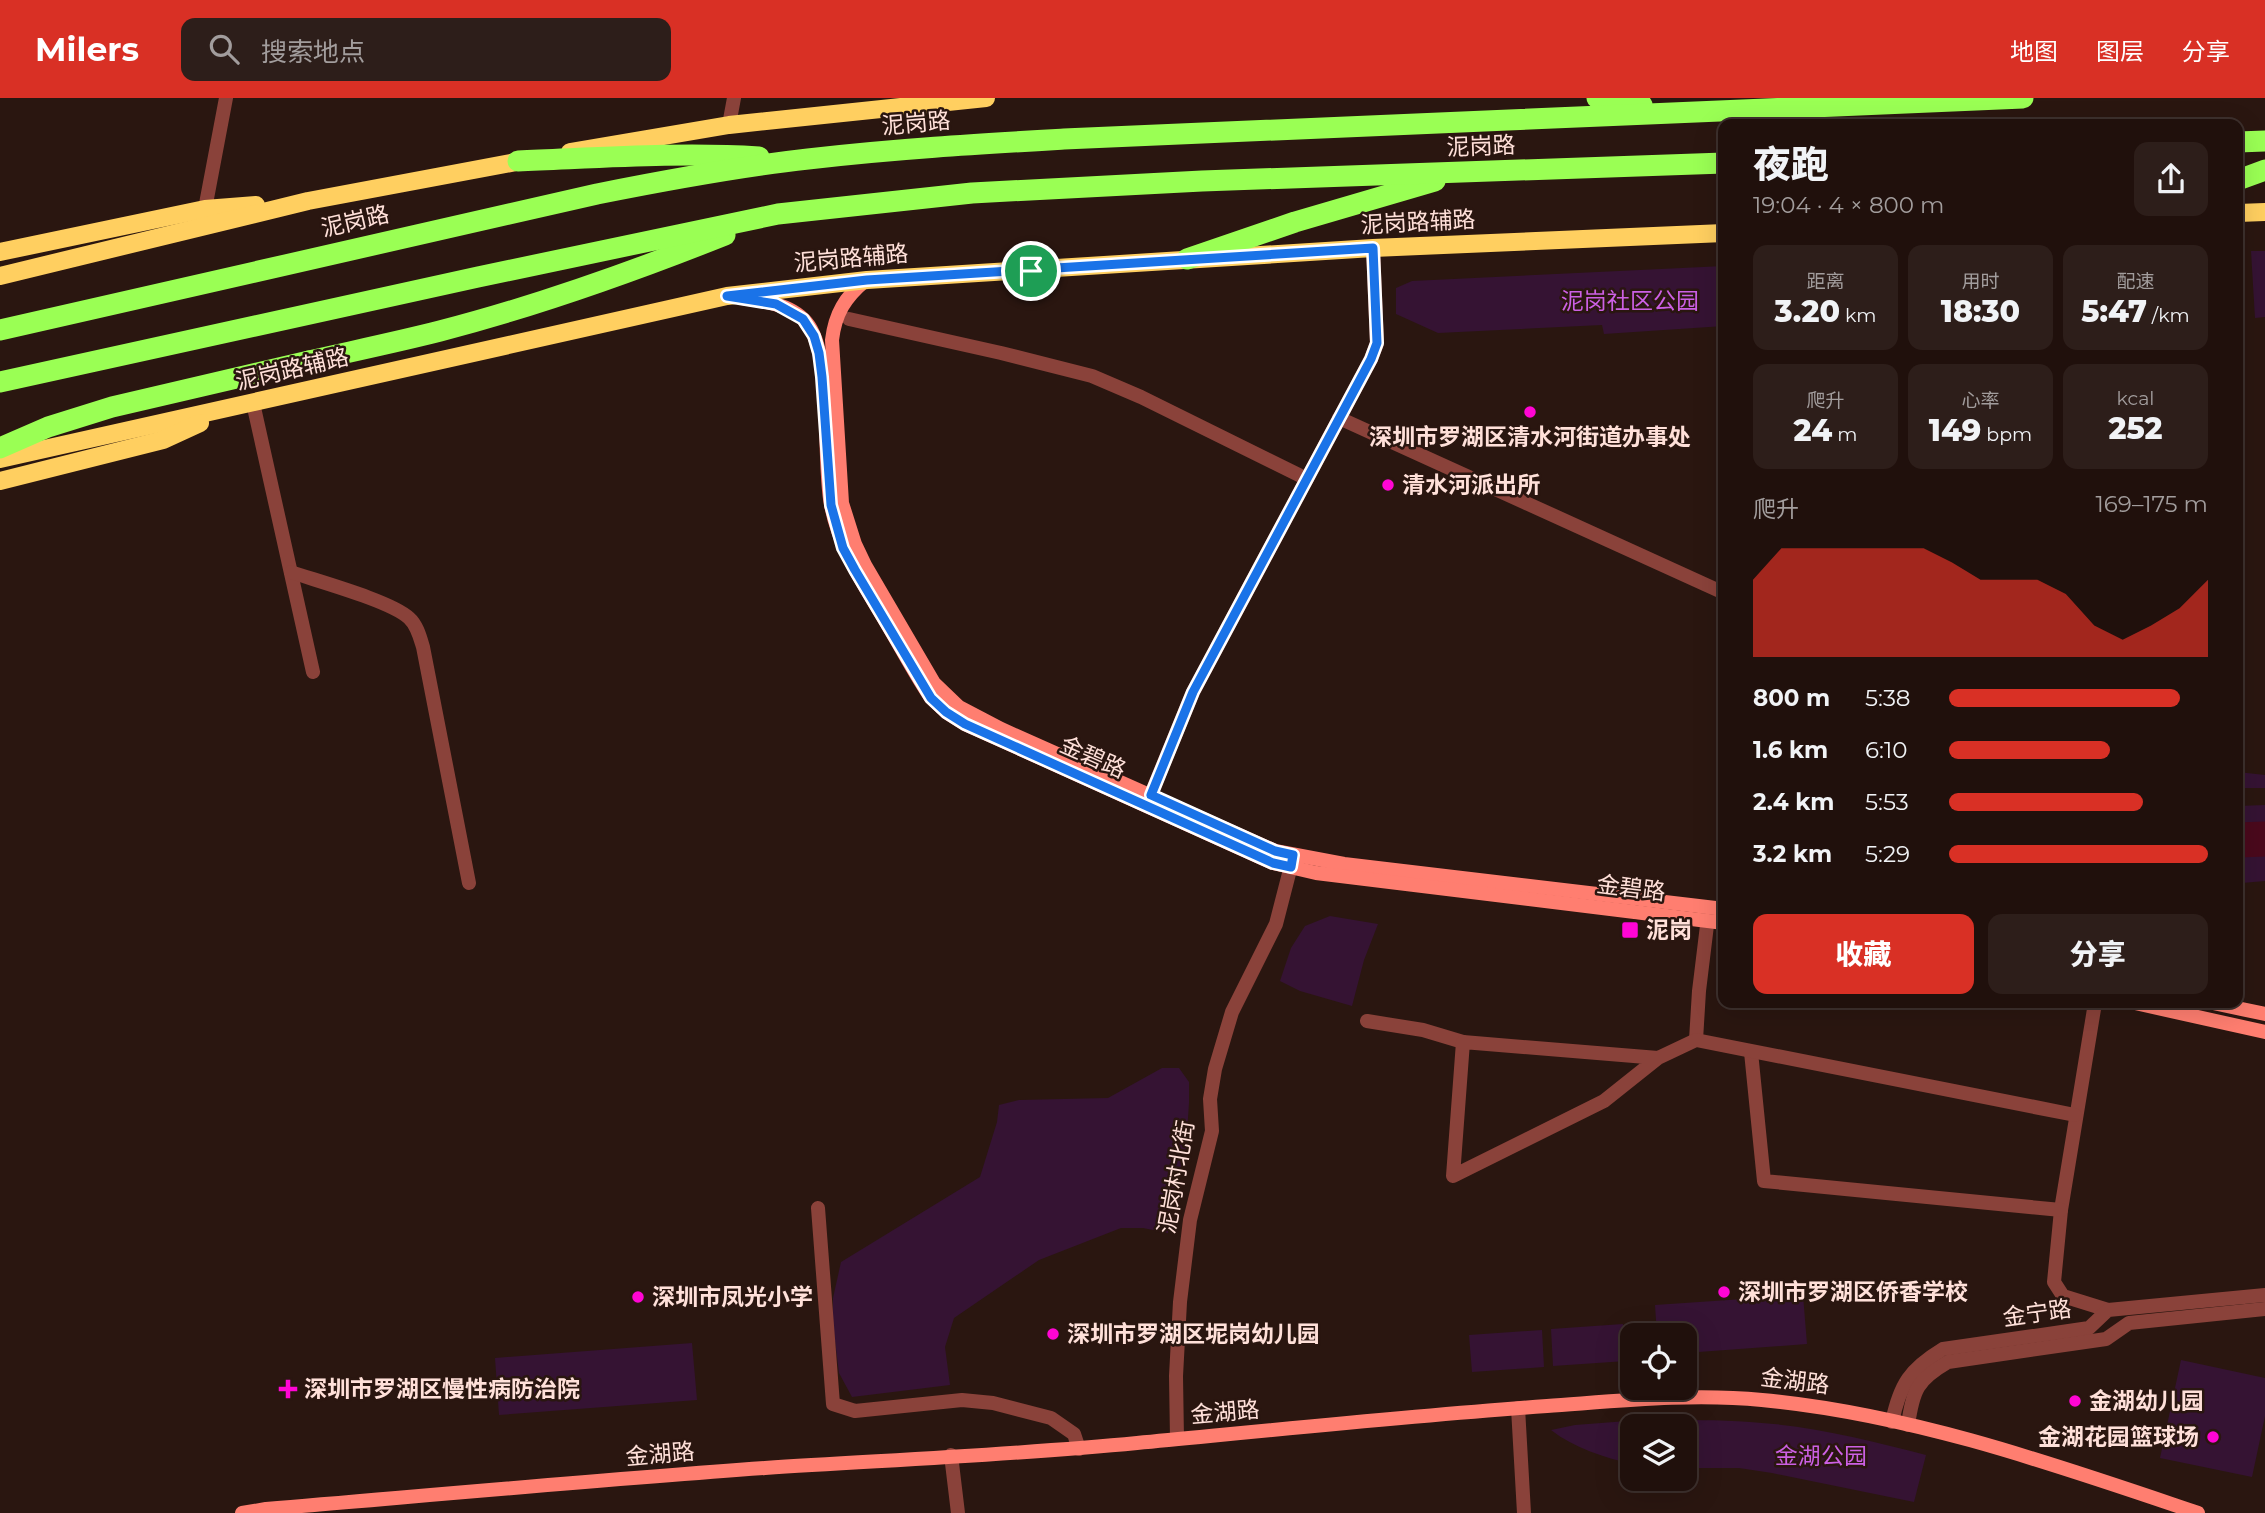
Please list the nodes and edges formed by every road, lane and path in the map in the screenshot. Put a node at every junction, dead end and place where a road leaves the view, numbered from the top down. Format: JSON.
{"nodes":[{"id":1,"x":226,"y":98,"type":"edge"},
{"id":2,"x":734,"y":98,"type":"edge"},
{"id":3,"x":986,"y":98,"type":"edge"},
{"id":4,"x":1597,"y":98,"type":"edge"},
{"id":5,"x":1760,"y":98,"type":"edge"},
{"id":6,"x":2022,"y":98,"type":"edge"},
{"id":7,"x":1693,"y":112,"type":"junction"},
{"id":8,"x":729,"y":125,"type":"junction"},
{"id":9,"x":2265,"y":141,"type":"edge"},
{"id":10,"x":2243,"y":142,"type":"edge"},
{"id":11,"x":807,"y":159,"type":"junction"},
{"id":12,"x":517,"y":161,"type":"junction"},
{"id":13,"x":1718,"y":163,"type":"edge"},
{"id":14,"x":2265,"y":170,"type":"edge"},
{"id":15,"x":1458,"y":174,"type":"junction"},
{"id":16,"x":2243,"y":178,"type":"edge"},
{"id":17,"x":308,"y":201,"type":"junction"},
{"id":18,"x":205,"y":209,"type":"junction"},
{"id":19,"x":2265,"y":212,"type":"edge"},
{"id":20,"x":2243,"y":213,"type":"edge"},
{"id":21,"x":778,"y":214,"type":"junction"},
{"id":22,"x":1718,"y":233,"type":"edge"},
{"id":23,"x":1373,"y":248,"type":"junction"},
{"id":24,"x":0,"y":251,"type":"edge"},
{"id":25,"x":1187,"y":260,"type":"junction"},
{"id":26,"x":0,"y":276,"type":"edge"},
{"id":27,"x":867,"y":280,"type":"junction"},
{"id":28,"x":727,"y":296,"type":"junction"},
{"id":29,"x":849,"y":319,"type":"dead end"},
{"id":30,"x":0,"y":330,"type":"edge"},
{"id":31,"x":0,"y":382,"type":"edge"},
{"id":32,"x":253,"y":403,"type":"junction"},
{"id":33,"x":228,"y":409,"type":"junction"},
{"id":34,"x":1339,"y":418,"type":"junction"},
{"id":35,"x":0,"y":448,"type":"edge"},
{"id":36,"x":0,"y":459,"type":"edge"},
{"id":37,"x":1307,"y":479,"type":"junction"},
{"id":38,"x":7,"y":480,"type":"edge"},
{"id":39,"x":291,"y":572,"type":"junction"},
{"id":40,"x":1718,"y":590,"type":"edge"},
{"id":41,"x":313,"y":672,"type":"dead end"},
{"id":42,"x":1148,"y":801,"type":"junction"},
{"id":43,"x":1292,"y":861,"type":"junction"},
{"id":44,"x":469,"y":883,"type":"dead end"},
{"id":45,"x":1713,"y":912,"type":"edge"},
{"id":46,"x":2094,"y":1008,"type":"edge"},
{"id":47,"x":2157,"y":1008,"type":"edge"},
{"id":48,"x":2237,"y":1008,"type":"edge"},
{"id":49,"x":2265,"y":1014,"type":"edge"},
{"id":50,"x":1367,"y":1021,"type":"dead end"},
{"id":51,"x":2265,"y":1032,"type":"edge"},
{"id":52,"x":1696,"y":1040,"type":"junction"},
{"id":53,"x":1463,"y":1042,"type":"junction"},
{"id":54,"x":1751,"y":1052,"type":"junction"},
{"id":55,"x":1658,"y":1058,"type":"junction"},
{"id":56,"x":2075,"y":1115,"type":"junction"},
{"id":57,"x":818,"y":1208,"type":"dead end"},
{"id":58,"x":2061,"y":1210,"type":"junction"},
{"id":59,"x":2265,"y":1295,"type":"edge"},
{"id":60,"x":2265,"y":1309,"type":"edge"},
{"id":61,"x":2108,"y":1310,"type":"junction"},
{"id":62,"x":1518,"y":1408,"type":"junction"},
{"id":63,"x":1892,"y":1422,"type":"junction"},
{"id":64,"x":1908,"y":1425,"type":"junction"},
{"id":65,"x":1177,"y":1439,"type":"junction"},
{"id":66,"x":1079,"y":1449,"type":"junction"},
{"id":67,"x":951,"y":1455,"type":"junction"},
{"id":68,"x":242,"y":1513,"type":"edge"},
{"id":69,"x":958,"y":1513,"type":"edge"},
{"id":70,"x":1524,"y":1513,"type":"edge"},
{"id":71,"x":2198,"y":1513,"type":"edge"}],
"edges":[{"from":1,"to":18,"type":"street"},
{"from":2,"to":8,"type":"street"},
{"from":3,"to":8,"type":"main road"},
{"from":4,"to":7,"type":"highway"},
{"from":5,"to":7,"type":"main road"},
{"from":6,"to":7,"type":"highway","name":"泥岗路"},
{"from":7,"to":11,"type":"highway","name":"泥岗路"},
{"from":8,"to":12,"type":"main road"},
{"from":9,"to":10,"type":"highway"},
{"from":11,"to":12,"type":"highway"},
{"from":11,"to":30,"type":"highway","name":"泥岗路"},
{"from":12,"to":17,"type":"main road"},
{"from":13,"to":15,"type":"highway","name":"泥岗路"},
{"from":14,"to":16,"type":"highway"},
{"from":15,"to":21,"type":"highway","name":"泥岗路"},
{"from":15,"to":25,"type":"highway"},
{"from":17,"to":18,"type":"main road"},
{"from":17,"to":26,"type":"main road"},
{"from":18,"to":24,"type":"main road"},
{"from":19,"to":20,"type":"main road"},
{"from":21,"to":31,"type":"highway","name":"泥岗路"},
{"from":21,"to":35,"type":"highway","bridge":true},
{"from":22,"to":23,"type":"main road","name":"泥岗路辅路"},
{"from":23,"to":25,"type":"main road","name":"泥岗路辅路"},
{"from":23,"to":34,"type":"street"},
{"from":25,"to":27,"type":"main road","name":"泥岗路辅路"},
{"from":27,"to":28,"type":"main road","name":"泥岗路辅路"},
{"from":27,"to":42,"type":"street","name":"金碧路"},
{"from":28,"to":32,"type":"main road","name":"泥岗路辅路"},
{"from":28,"to":42,"type":"street","name":"金碧路"},
{"from":29,"to":37,"type":"street"},
{"from":32,"to":33,"type":"main road","name":"泥岗路辅路"},
{"from":32,"to":39,"type":"street"},
{"from":33,"to":36,"type":"main road","name":"泥岗路辅路"},
{"from":33,"to":38,"type":"main road"},
{"from":34,"to":37,"type":"street"},
{"from":34,"to":40,"type":"street"},
{"from":37,"to":42,"type":"street"},
{"from":39,"to":41,"type":"street"},
{"from":39,"to":44,"type":"street"},
{"from":42,"to":43,"type":"street","name":"金碧路"},
{"from":43,"to":45,"type":"street","name":"金碧路"},
{"from":43,"to":65,"type":"street","name":"泥岗村北街"},
{"from":45,"to":52,"type":"street"},
{"from":46,"to":56,"type":"street"},
{"from":47,"to":51,"type":"street"},
{"from":48,"to":49,"type":"street"},
{"from":50,"to":53,"type":"street"},
{"from":52,"to":54,"type":"street"},
{"from":52,"to":55,"type":"street"},
{"from":53,"to":55,"type":"street"},
{"from":53,"to":55,"type":"street"},
{"from":54,"to":56,"type":"street"},
{"from":54,"to":58,"type":"street"},
{"from":56,"to":58,"type":"street"},
{"from":57,"to":66,"type":"street"},
{"from":58,"to":61,"type":"street"},
{"from":59,"to":61,"type":"street","name":"金宁路"},
{"from":60,"to":64,"type":"street","name":"金宁路"},
{"from":61,"to":63,"type":"street","name":"金宁路"},
{"from":62,"to":63,"type":"street","name":"金湖路"},
{"from":62,"to":65,"type":"street","name":"金湖路"},
{"from":62,"to":70,"type":"street"},
{"from":63,"to":64,"type":"street","name":"金湖路"},
{"from":64,"to":71,"type":"street","name":"金湖路"},
{"from":65,"to":66,"type":"street","name":"金湖路"},
{"from":66,"to":67,"type":"street","name":"金湖路"},
{"from":67,"to":68,"type":"street","name":"金湖路"},
{"from":67,"to":69,"type":"street"}]}
